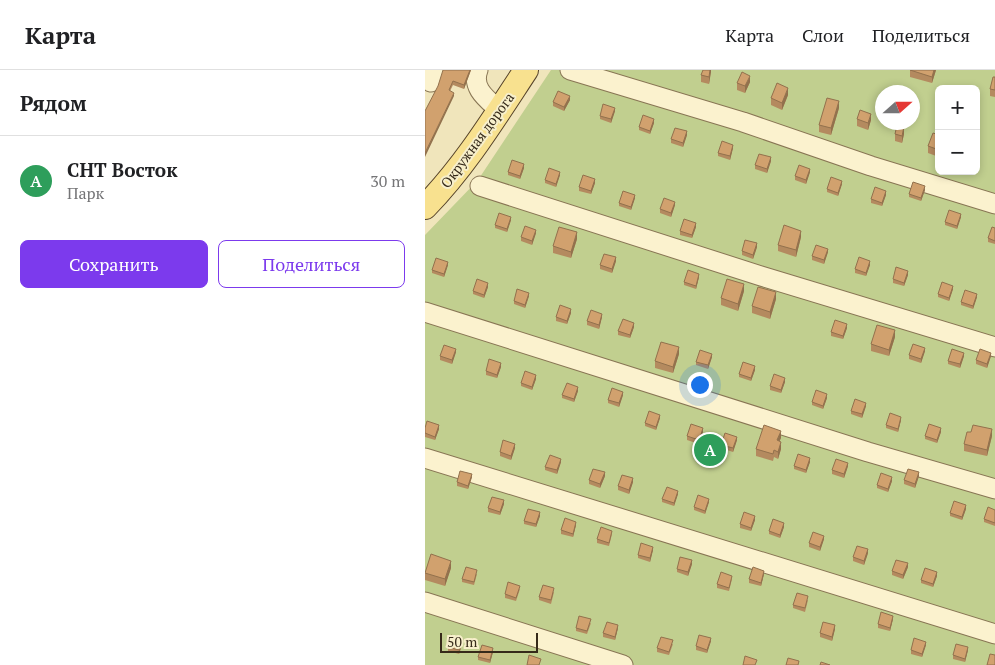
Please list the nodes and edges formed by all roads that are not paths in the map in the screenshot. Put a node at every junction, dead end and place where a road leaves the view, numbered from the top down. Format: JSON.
{"nodes":[{"id":1,"x":478,"y":70,"type":"edge"},
{"id":2,"x":526,"y":70,"type":"edge"},
{"id":3,"x":569,"y":70,"type":"edge"},
{"id":4,"x":499,"y":110,"type":"junction"},
{"id":5,"x":480,"y":186,"type":"dead end"},
{"id":6,"x":995,"y":204,"type":"edge"},
{"id":7,"x":425,"y":207,"type":"edge"},
{"id":8,"x":425,"y":312,"type":"edge"},
{"id":9,"x":995,"y":347,"type":"edge"},
{"id":10,"x":425,"y":458,"type":"edge"},
{"id":11,"x":995,"y":489,"type":"edge"},
{"id":12,"x":425,"y":602,"type":"edge"},
{"id":13,"x":995,"y":634,"type":"edge"},
{"id":14,"x":623,"y":665,"type":"edge"}],
"edges":[{"from":1,"to":4,"type":"lane"},
{"from":2,"to":4,"type":"main road","name":"Окружная дорога"},
{"from":3,"to":6,"type":"lane"},
{"from":4,"to":7,"type":"main road","name":"Окружная дорога"},
{"from":5,"to":9,"type":"lane"},
{"from":8,"to":11,"type":"lane"},
{"from":10,"to":13,"type":"lane"},
{"from":12,"to":14,"type":"lane"}]}
